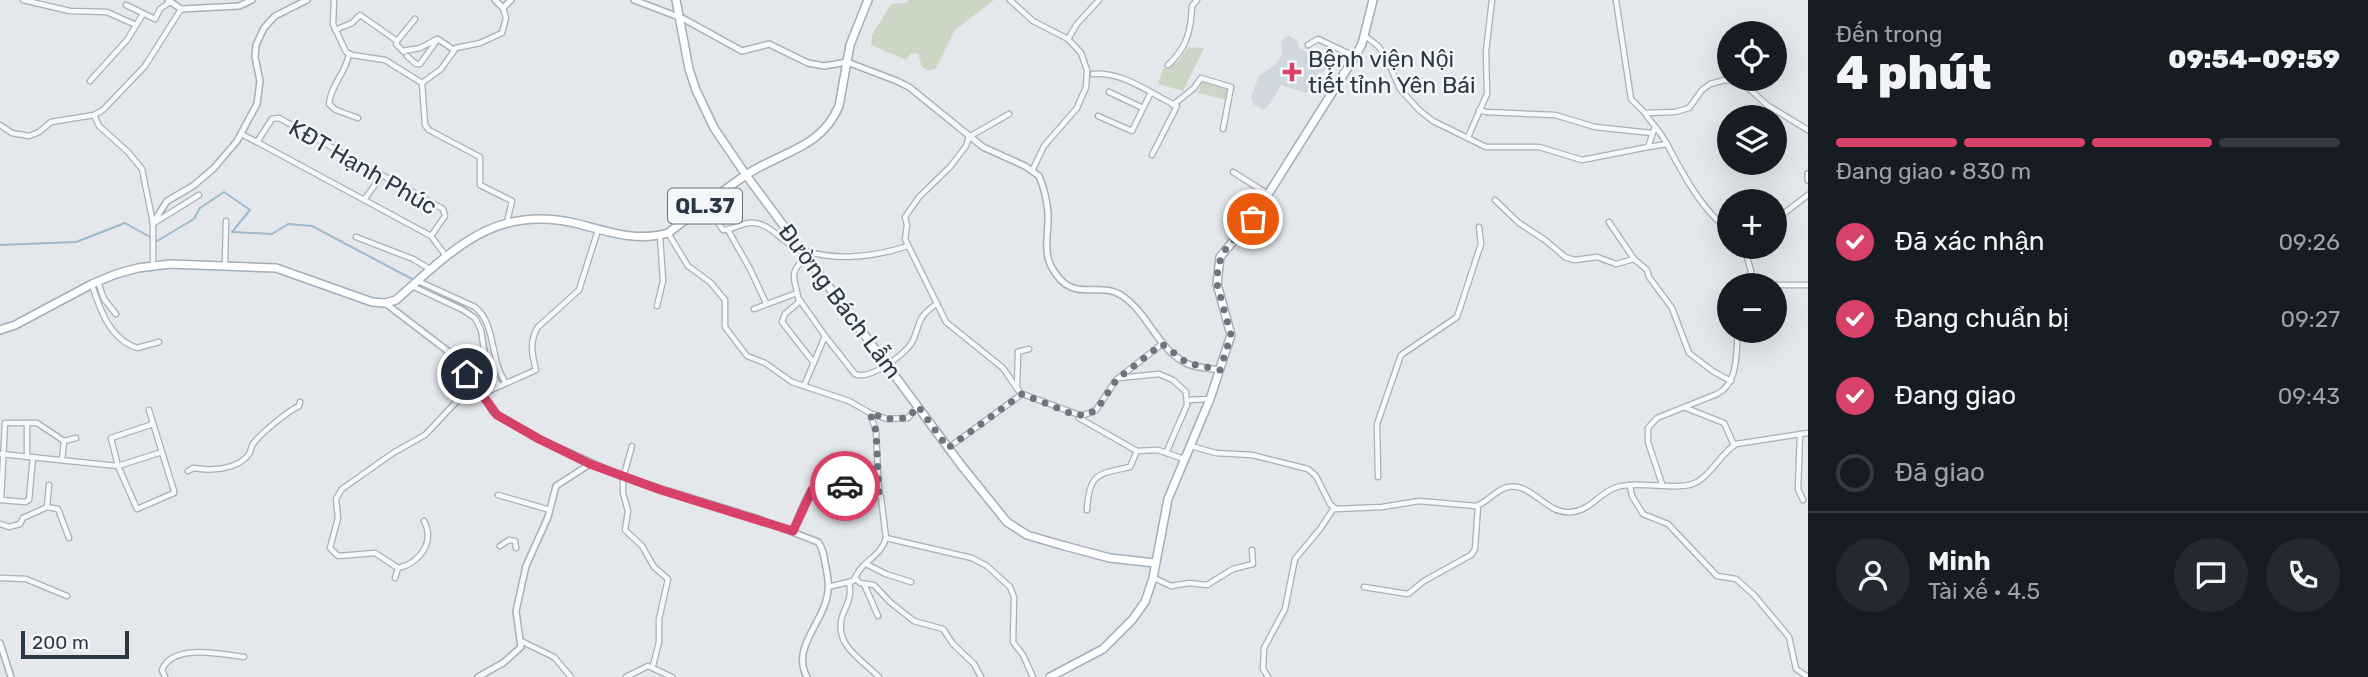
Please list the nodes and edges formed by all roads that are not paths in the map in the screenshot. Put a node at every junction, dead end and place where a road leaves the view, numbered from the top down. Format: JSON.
{"nodes":[{"id":1,"x":23,"y":0,"type":"edge"},
{"id":2,"x":252,"y":0,"type":"edge"},
{"id":3,"x":307,"y":0,"type":"edge"},
{"id":4,"x":334,"y":0,"type":"edge"},
{"id":5,"x":495,"y":0,"type":"edge"},
{"id":6,"x":512,"y":0,"type":"edge"},
{"id":7,"x":634,"y":0,"type":"edge"},
{"id":8,"x":676,"y":0,"type":"edge"},
{"id":9,"x":868,"y":0,"type":"edge"},
{"id":10,"x":1010,"y":0,"type":"edge"},
{"id":11,"x":1099,"y":0,"type":"edge"},
{"id":12,"x":1197,"y":0,"type":"edge"},
{"id":13,"x":1373,"y":0,"type":"edge"},
{"id":14,"x":1492,"y":0,"type":"edge"},
{"id":15,"x":1616,"y":0,"type":"edge"},
{"id":16,"x":169,"y":1,"type":"edge"},
{"id":17,"x":126,"y":5,"type":"dead end"},
{"id":18,"x":503,"y":8,"type":"junction"},
{"id":19,"x":181,"y":9,"type":"junction"},
{"id":20,"x":143,"y":14,"type":"junction"},
{"id":21,"x":678,"y":16,"type":"junction"},
{"id":22,"x":415,"y":19,"type":"dead end"},
{"id":23,"x":136,"y":25,"type":"junction"},
{"id":24,"x":335,"y":30,"type":"junction"},
{"id":25,"x":1364,"y":35,"type":"junction"},
{"id":26,"x":438,"y":39,"type":"junction"},
{"id":27,"x":1068,"y":39,"type":"junction"},
{"id":28,"x":397,"y":41,"type":"junction"},
{"id":29,"x":1308,"y":45,"type":"dead end"},
{"id":30,"x":454,"y":50,"type":"junction"},
{"id":31,"x":404,"y":53,"type":"junction"},
{"id":32,"x":349,"y":54,"type":"junction"},
{"id":33,"x":1354,"y":57,"type":"junction"},
{"id":34,"x":847,"y":62,"type":"junction"},
{"id":35,"x":1168,"y":65,"type":"dead end"},
{"id":36,"x":1093,"y":74,"type":"dead end"},
{"id":37,"x":90,"y":81,"type":"dead end"},
{"id":38,"x":422,"y":83,"type":"junction"},
{"id":39,"x":1110,"y":92,"type":"dead end"},
{"id":40,"x":1150,"y":94,"type":"junction"},
{"id":41,"x":1173,"y":104,"type":"junction"},
{"id":42,"x":1143,"y":108,"type":"junction"},
{"id":43,"x":1479,"y":110,"type":"junction"},
{"id":44,"x":1645,"y":113,"type":"junction"},
{"id":45,"x":1009,"y":114,"type":"dead end"},
{"id":46,"x":1657,"y":114,"type":"junction"},
{"id":47,"x":94,"y":115,"type":"junction"},
{"id":48,"x":1098,"y":116,"type":"dead end"},
{"id":49,"x":358,"y":118,"type":"dead end"},
{"id":50,"x":0,"y":125,"type":"edge"},
{"id":51,"x":1653,"y":128,"type":"junction"},
{"id":52,"x":1223,"y":129,"type":"dead end"},
{"id":53,"x":1808,"y":130,"type":"edge"},
{"id":54,"x":241,"y":134,"type":"junction"},
{"id":55,"x":969,"y":137,"type":"junction"},
{"id":56,"x":1468,"y":137,"type":"junction"},
{"id":57,"x":257,"y":142,"type":"junction"},
{"id":58,"x":1668,"y":144,"type":"junction"},
{"id":59,"x":1648,"y":147,"type":"junction"},
{"id":60,"x":1152,"y":155,"type":"dead end"},
{"id":61,"x":1032,"y":171,"type":"junction"},
{"id":62,"x":1233,"y":172,"type":"dead end"},
{"id":63,"x":1808,"y":174,"type":"edge"},
{"id":64,"x":382,"y":175,"type":"junction"},
{"id":65,"x":746,"y":175,"type":"junction"},
{"id":66,"x":1808,"y":180,"type":"edge"},
{"id":67,"x":1268,"y":194,"type":"junction"},
{"id":68,"x":199,"y":195,"type":"dead end"},
{"id":69,"x":1808,"y":195,"type":"edge"},
{"id":70,"x":364,"y":200,"type":"junction"},
{"id":71,"x":1495,"y":200,"type":"dead end"},
{"id":72,"x":706,"y":205,"type":"junction"},
{"id":73,"x":1787,"y":211,"type":"edge"},
{"id":74,"x":226,"y":221,"type":"dead end"},
{"id":75,"x":1717,"y":221,"type":"edge"},
{"id":76,"x":507,"y":222,"type":"junction"},
{"id":77,"x":1609,"y":222,"type":"dead end"},
{"id":78,"x":154,"y":226,"type":"junction"},
{"id":79,"x":1479,"y":227,"type":"dead end"},
{"id":80,"x":598,"y":230,"type":"junction"},
{"id":81,"x":728,"y":230,"type":"junction"},
{"id":82,"x":664,"y":234,"type":"junction"},
{"id":83,"x":431,"y":236,"type":"junction"},
{"id":84,"x":356,"y":237,"type":"dead end"},
{"id":85,"x":908,"y":246,"type":"junction"},
{"id":86,"x":801,"y":248,"type":"junction"},
{"id":87,"x":446,"y":256,"type":"junction"},
{"id":88,"x":807,"y":256,"type":"junction"},
{"id":89,"x":1634,"y":259,"type":"junction"},
{"id":90,"x":225,"y":264,"type":"junction"},
{"id":91,"x":153,"y":265,"type":"junction"},
{"id":92,"x":431,"y":269,"type":"junction"},
{"id":93,"x":95,"y":283,"type":"junction"},
{"id":94,"x":415,"y":283,"type":"junction"},
{"id":95,"x":1787,"y":285,"type":"edge"},
{"id":96,"x":1808,"y":285,"type":"edge"},
{"id":97,"x":798,"y":296,"type":"junction"},
{"id":98,"x":385,"y":303,"type":"junction"},
{"id":99,"x":766,"y":303,"type":"junction"},
{"id":100,"x":937,"y":303,"type":"junction"},
{"id":101,"x":657,"y":306,"type":"dead end"},
{"id":102,"x":754,"y":309,"type":"dead end"},
{"id":103,"x":116,"y":314,"type":"dead end"},
{"id":104,"x":0,"y":330,"type":"edge"},
{"id":105,"x":825,"y":336,"type":"junction"},
{"id":106,"x":159,"y":342,"type":"dead end"},
{"id":107,"x":1737,"y":343,"type":"edge"},
{"id":108,"x":1162,"y":344,"type":"junction"},
{"id":109,"x":1029,"y":349,"type":"dead end"},
{"id":110,"x":814,"y":363,"type":"junction"},
{"id":111,"x":887,"y":364,"type":"junction"},
{"id":112,"x":1220,"y":370,"type":"junction"},
{"id":113,"x":1119,"y":378,"type":"junction"},
{"id":114,"x":1731,"y":381,"type":"junction"},
{"id":115,"x":506,"y":383,"type":"junction"},
{"id":116,"x":499,"y":386,"type":"junction"},
{"id":117,"x":804,"y":386,"type":"junction"},
{"id":118,"x":1020,"y":392,"type":"junction"},
{"id":119,"x":481,"y":394,"type":"junction"},
{"id":120,"x":1210,"y":399,"type":"junction"},
{"id":121,"x":1188,"y":400,"type":"junction"},
{"id":122,"x":300,"y":402,"type":"dead end"},
{"id":123,"x":918,"y":406,"type":"junction"},
{"id":124,"x":1684,"y":408,"type":"junction"},
{"id":125,"x":149,"y":410,"type":"dead end"},
{"id":126,"x":870,"y":413,"type":"junction"},
{"id":127,"x":1075,"y":415,"type":"junction"},
{"id":128,"x":27,"y":422,"type":"junction"},
{"id":129,"x":153,"y":424,"type":"junction"},
{"id":130,"x":1808,"y":433,"type":"edge"},
{"id":131,"x":1800,"y":434,"type":"junction"},
{"id":132,"x":76,"y":438,"type":"dead end"},
{"id":133,"x":64,"y":440,"type":"junction"},
{"id":134,"x":1734,"y":445,"type":"junction"},
{"id":135,"x":632,"y":446,"type":"dead end"},
{"id":136,"x":1191,"y":446,"type":"junction"},
{"id":137,"x":948,"y":448,"type":"junction"},
{"id":138,"x":1137,"y":451,"type":"junction"},
{"id":139,"x":162,"y":452,"type":"junction"},
{"id":140,"x":1166,"y":453,"type":"junction"},
{"id":141,"x":1,"y":454,"type":"edge"},
{"id":142,"x":30,"y":457,"type":"junction"},
{"id":143,"x":1184,"y":459,"type":"junction"},
{"id":144,"x":62,"y":460,"type":"junction"},
{"id":145,"x":590,"y":464,"type":"junction"},
{"id":146,"x":118,"y":466,"type":"junction"},
{"id":147,"x":188,"y":471,"type":"dead end"},
{"id":148,"x":622,"y":477,"type":"junction"},
{"id":149,"x":1378,"y":477,"type":"dead end"},
{"id":150,"x":1662,"y":484,"type":"junction"},
{"id":151,"x":48,"y":485,"type":"dead end"},
{"id":152,"x":1630,"y":485,"type":"junction"},
{"id":153,"x":879,"y":494,"type":"junction"},
{"id":154,"x":498,"y":495,"type":"dead end"},
{"id":155,"x":1803,"y":500,"type":"dead end"},
{"id":156,"x":1478,"y":506,"type":"junction"},
{"id":157,"x":47,"y":507,"type":"junction"},
{"id":158,"x":1334,"y":508,"type":"junction"},
{"id":159,"x":550,"y":510,"type":"junction"},
{"id":160,"x":1087,"y":510,"type":"dead end"},
{"id":161,"x":424,"y":521,"type":"dead end"},
{"id":162,"x":0,"y":524,"type":"edge"},
{"id":163,"x":793,"y":531,"type":"junction"},
{"id":164,"x":69,"y":538,"type":"dead end"},
{"id":165,"x":886,"y":538,"type":"junction"},
{"id":166,"x":500,"y":546,"type":"dead end"},
{"id":167,"x":516,"y":548,"type":"dead end"},
{"id":168,"x":1252,"y":550,"type":"dead end"},
{"id":169,"x":1156,"y":563,"type":"junction"},
{"id":170,"x":865,"y":564,"type":"junction"},
{"id":171,"x":398,"y":568,"type":"junction"},
{"id":172,"x":0,"y":578,"type":"edge"},
{"id":173,"x":395,"y":578,"type":"dead end"},
{"id":174,"x":855,"y":578,"type":"junction"},
{"id":175,"x":1153,"y":578,"type":"junction"},
{"id":176,"x":849,"y":582,"type":"junction"},
{"id":177,"x":911,"y":582,"type":"dead end"},
{"id":178,"x":864,"y":584,"type":"junction"},
{"id":179,"x":828,"y":587,"type":"junction"},
{"id":180,"x":1364,"y":587,"type":"dead end"},
{"id":181,"x":67,"y":596,"type":"dead end"},
{"id":182,"x":878,"y":616,"type":"dead end"},
{"id":183,"x":521,"y":641,"type":"junction"},
{"id":184,"x":0,"y":643,"type":"edge"},
{"id":185,"x":244,"y":657,"type":"dead end"},
{"id":186,"x":653,"y":666,"type":"junction"},
{"id":187,"x":663,"y":675,"type":"edge"},
{"id":188,"x":1059,"y":675,"type":"edge"},
{"id":189,"x":11,"y":677,"type":"edge"},
{"id":190,"x":165,"y":677,"type":"edge"},
{"id":191,"x":478,"y":677,"type":"edge"},
{"id":192,"x":571,"y":677,"type":"edge"},
{"id":193,"x":626,"y":677,"type":"edge"},
{"id":194,"x":672,"y":677,"type":"edge"},
{"id":195,"x":807,"y":677,"type":"edge"},
{"id":196,"x":879,"y":677,"type":"edge"},
{"id":197,"x":981,"y":677,"type":"edge"},
{"id":198,"x":1032,"y":677,"type":"edge"},
{"id":199,"x":1050,"y":677,"type":"edge"},
{"id":200,"x":1268,"y":677,"type":"edge"},
{"id":201,"x":1808,"y":677,"type":"edge"}],
"edges":[{"from":1,"to":23,"type":"street"},
{"from":2,"to":19,"type":"street"},
{"from":3,"to":54,"type":"street"},
{"from":4,"to":24,"type":"street"},
{"from":5,"to":18,"type":"street"},
{"from":6,"to":18,"type":"street"},
{"from":7,"to":21,"type":"street"},
{"from":8,"to":21,"type":"main road","name":"Đường Bách Lẫm"},
{"from":9,"to":34,"type":"main road","number":"QL.37"},
{"from":10,"to":27,"type":"street"},
{"from":11,"to":27,"type":"street"},
{"from":12,"to":35,"type":"street"},
{"from":13,"to":25,"type":"main road"},
{"from":14,"to":43,"type":"street"},
{"from":15,"to":44,"type":"street"},
{"from":16,"to":19,"type":"street"},
{"from":16,"to":20,"type":"street"},
{"from":17,"to":20,"type":"street"},
{"from":18,"to":30,"type":"street"},
{"from":19,"to":47,"type":"street"},
{"from":20,"to":23,"type":"street"},
{"from":21,"to":34,"type":"street"},
{"from":21,"to":65,"type":"main road","name":"Đường Bách Lẫm"},
{"from":22,"to":28,"type":"street"},
{"from":23,"to":37,"type":"street"},
{"from":24,"to":28,"type":"street"},
{"from":24,"to":32,"type":"street"},
{"from":25,"to":33,"type":"main road"},
{"from":25,"to":56,"type":"street"},
{"from":26,"to":30,"type":"street"},
{"from":26,"to":31,"type":"street"},
{"from":26,"to":31,"type":"street"},
{"from":27,"to":61,"type":"street"},
{"from":28,"to":31,"type":"street"},
{"from":29,"to":33,"type":"street"},
{"from":30,"to":38,"type":"street"},
{"from":32,"to":38,"type":"street"},
{"from":32,"to":49,"type":"street"},
{"from":33,"to":67,"type":"main road"},
{"from":34,"to":55,"type":"street"},
{"from":34,"to":65,"type":"main road","number":"QL.37"},
{"from":36,"to":40,"type":"street"},
{"from":38,"to":76,"type":"street"},
{"from":39,"to":42,"type":"street"},
{"from":40,"to":41,"type":"street"},
{"from":40,"to":42,"type":"street"},
{"from":41,"to":52,"type":"street"},
{"from":41,"to":60,"type":"street"},
{"from":42,"to":48,"type":"street"},
{"from":43,"to":51,"type":"street"},
{"from":43,"to":56,"type":"street"},
{"from":44,"to":46,"type":"street"},
{"from":44,"to":51,"type":"street"},
{"from":45,"to":55,"type":"street"},
{"from":46,"to":51,"type":"street"},
{"from":46,"to":53,"type":"street"},
{"from":47,"to":50,"type":"street"},
{"from":47,"to":78,"type":"street"},
{"from":51,"to":58,"type":"street"},
{"from":51,"to":59,"type":"street"},
{"from":54,"to":57,"type":"street"},
{"from":54,"to":78,"type":"street"},
{"from":55,"to":61,"type":"street"},
{"from":55,"to":85,"type":"street"},
{"from":56,"to":59,"type":"street"},
{"from":57,"to":64,"type":"street","name":"KĐT Hạnh Phúc"},
{"from":57,"to":70,"type":"street","name":"KĐT Hạnh Phúc"},
{"from":58,"to":59,"type":"street"},
{"from":58,"to":75,"type":"street"},
{"from":61,"to":108,"type":"street"},
{"from":62,"to":67,"type":"street"},
{"from":63,"to":66,"type":"street"},
{"from":64,"to":70,"type":"street"},
{"from":64,"to":83,"type":"street","name":"KĐT Hạnh Phúc"},
{"from":65,"to":72,"type":"main road","number":"QL.37"},
{"from":65,"to":86,"type":"main road","name":"Đường Bách Lẫm"},
{"from":67,"to":112,"type":"main road"},
{"from":68,"to":78,"type":"street"},
{"from":69,"to":73,"type":"street"},
{"from":70,"to":83,"type":"street","name":"KĐT Hạnh Phúc"},
{"from":71,"to":89,"type":"street"},
{"from":72,"to":81,"type":"street"},
{"from":72,"to":82,"type":"main road","number":"QL.37"},
{"from":74,"to":90,"type":"street"},
{"from":76,"to":80,"type":"main road","number":"QL.37"},
{"from":76,"to":87,"type":"main road","number":"QL.37"},
{"from":77,"to":89,"type":"street"},
{"from":78,"to":91,"type":"street"},
{"from":79,"to":149,"type":"street"},
{"from":80,"to":82,"type":"main road","number":"QL.37"},
{"from":80,"to":115,"type":"street"},
{"from":81,"to":86,"type":"street"},
{"from":81,"to":99,"type":"street"},
{"from":82,"to":101,"type":"street"},
{"from":82,"to":117,"type":"street"},
{"from":83,"to":87,"type":"street","name":"KĐT Hạnh Phúc"},
{"from":84,"to":92,"type":"street"},
{"from":85,"to":86,"type":"street"},
{"from":85,"to":100,"type":"street"},
{"from":86,"to":88,"type":"main road","name":"Đường Bách Lẫm"},
{"from":87,"to":92,"type":"main road","number":"QL.37"},
{"from":88,"to":97,"type":"street"},
{"from":88,"to":111,"type":"main road","name":"Đường Bách Lẫm"},
{"from":89,"to":114,"type":"street"},
{"from":90,"to":91,"type":"main road"},
{"from":90,"to":98,"type":"main road"},
{"from":91,"to":93,"type":"main road"},
{"from":92,"to":94,"type":"main road","number":"QL.37"},
{"from":93,"to":103,"type":"street"},
{"from":93,"to":104,"type":"main road"},
{"from":93,"to":106,"type":"street"},
{"from":94,"to":98,"type":"main road","number":"QL.37"},
{"from":94,"to":115,"type":"street"},
{"from":94,"to":116,"type":"street"},
{"from":95,"to":96,"type":"street"},
{"from":97,"to":99,"type":"street"},
{"from":97,"to":105,"type":"street"},
{"from":97,"to":110,"type":"street"},
{"from":98,"to":119,"type":"street"},
{"from":99,"to":102,"type":"street"},
{"from":100,"to":111,"type":"street"},
{"from":100,"to":118,"type":"street"},
{"from":105,"to":110,"type":"street"},
{"from":105,"to":111,"type":"street"},
{"from":107,"to":114,"type":"street"},
{"from":108,"to":112,"type":"street"},
{"from":108,"to":113,"type":"street"},
{"from":109,"to":118,"type":"street"},
{"from":110,"to":117,"type":"street"},
{"from":111,"to":123,"type":"main road","name":"Đường Bách Lẫm"},
{"from":112,"to":120,"type":"main road"},
{"from":113,"to":121,"type":"street"},
{"from":113,"to":127,"type":"street"},
{"from":114,"to":124,"type":"street"},
{"from":115,"to":116,"type":"street"},
{"from":116,"to":119,"type":"street"},
{"from":117,"to":126,"type":"street"},
{"from":118,"to":127,"type":"street"},
{"from":118,"to":137,"type":"street"},
{"from":119,"to":145,"type":"street"},
{"from":119,"to":171,"type":"street"},
{"from":120,"to":121,"type":"street"},
{"from":120,"to":136,"type":"main road"},
{"from":121,"to":140,"type":"street"},
{"from":122,"to":147,"type":"street"},
{"from":123,"to":126,"type":"street"},
{"from":123,"to":137,"type":"main road","name":"Đường Bách Lẫm"},
{"from":124,"to":134,"type":"street"},
{"from":124,"to":150,"type":"street"},
{"from":125,"to":129,"type":"street"},
{"from":126,"to":153,"type":"street"},
{"from":127,"to":138,"type":"street"},
{"from":128,"to":133,"type":"street"},
{"from":128,"to":141,"type":"street"},
{"from":128,"to":142,"type":"street"},
{"from":129,"to":139,"type":"street"},
{"from":129,"to":146,"type":"street"},
{"from":130,"to":131,"type":"street"},
{"from":131,"to":134,"type":"street"},
{"from":131,"to":155,"type":"street"},
{"from":132,"to":133,"type":"street"},
{"from":133,"to":144,"type":"street"},
{"from":134,"to":150,"type":"street"},
{"from":135,"to":148,"type":"street"},
{"from":136,"to":143,"type":"main road"},
{"from":136,"to":158,"type":"street"},
{"from":137,"to":169,"type":"main road","name":"Đường Bách Lẫm"},
{"from":138,"to":140,"type":"street"},
{"from":138,"to":160,"type":"street"},
{"from":139,"to":146,"type":"street"},
{"from":139,"to":146,"type":"street"},
{"from":140,"to":143,"type":"street"},
{"from":141,"to":142,"type":"street"},
{"from":141,"to":142,"type":"street"},
{"from":142,"to":144,"type":"street"},
{"from":143,"to":169,"type":"main road"},
{"from":144,"to":146,"type":"street"},
{"from":145,"to":148,"type":"street"},
{"from":145,"to":159,"type":"street"},
{"from":148,"to":163,"type":"street"},
{"from":148,"to":186,"type":"street"},
{"from":150,"to":152,"type":"street"},
{"from":151,"to":157,"type":"street"},
{"from":152,"to":156,"type":"street"},
{"from":152,"to":201,"type":"street"},
{"from":153,"to":163,"type":"street"},
{"from":153,"to":165,"type":"street"},
{"from":154,"to":159,"type":"street"},
{"from":156,"to":158,"type":"street"},
{"from":156,"to":180,"type":"street"},
{"from":157,"to":162,"type":"street"},
{"from":157,"to":164,"type":"street"},
{"from":158,"to":200,"type":"street"},
{"from":159,"to":183,"type":"street"},
{"from":161,"to":171,"type":"street"},
{"from":163,"to":179,"type":"street"},
{"from":165,"to":170,"type":"street"},
{"from":165,"to":198,"type":"street"},
{"from":166,"to":167,"type":"street"},
{"from":168,"to":175,"type":"street"},
{"from":169,"to":175,"type":"main road"},
{"from":170,"to":174,"type":"street"},
{"from":170,"to":177,"type":"street"},
{"from":171,"to":173,"type":"street"},
{"from":172,"to":181,"type":"street"},
{"from":174,"to":176,"type":"street"},
{"from":174,"to":178,"type":"street"},
{"from":175,"to":188,"type":"main road"},
{"from":176,"to":179,"type":"street"},
{"from":176,"to":196,"type":"street"},
{"from":178,"to":182,"type":"street"},
{"from":178,"to":197,"type":"street"},
{"from":179,"to":195,"type":"street"},
{"from":183,"to":191,"type":"street"},
{"from":183,"to":192,"type":"street"},
{"from":184,"to":189,"type":"street"},
{"from":185,"to":190,"type":"street"},
{"from":186,"to":187,"type":"street"},
{"from":186,"to":193,"type":"street"},
{"from":187,"to":194,"type":"street"},
{"from":188,"to":199,"type":"main road"}]}
